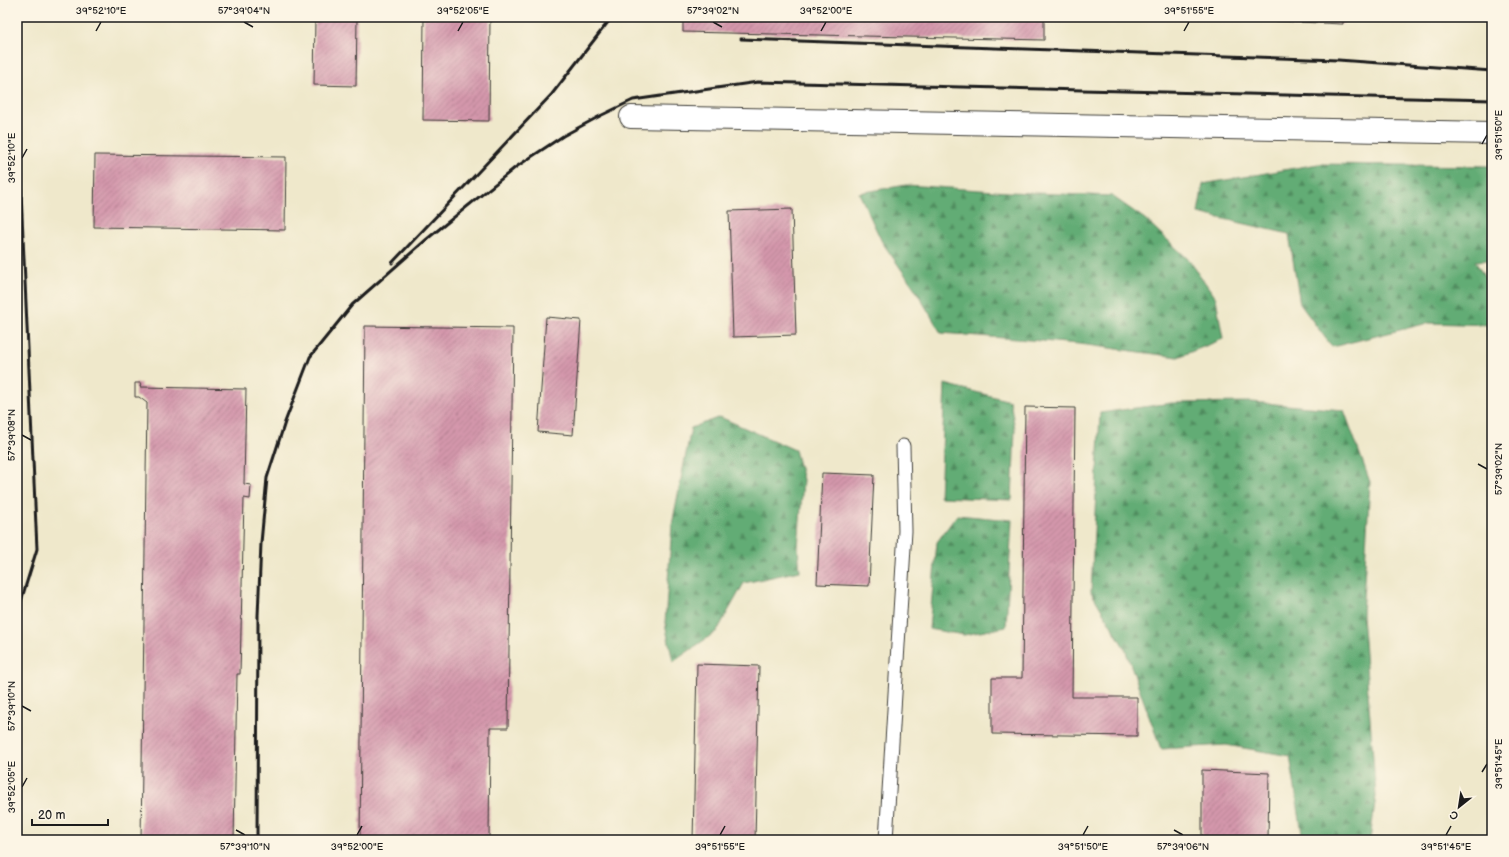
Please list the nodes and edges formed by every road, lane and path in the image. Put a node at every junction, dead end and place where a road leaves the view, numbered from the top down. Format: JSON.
{"nodes":[{"id":1,"x":631,"y":117,"type":"dead end"},
{"id":2,"x":1492,"y":133,"type":"edge"},
{"id":3,"x":903,"y":446,"type":"dead end"},
{"id":4,"x":886,"y":840,"type":"edge"}],
"edges":[{"from":1,"to":2,"type":"street"},
{"from":3,"to":4,"type":"lane"}]}
